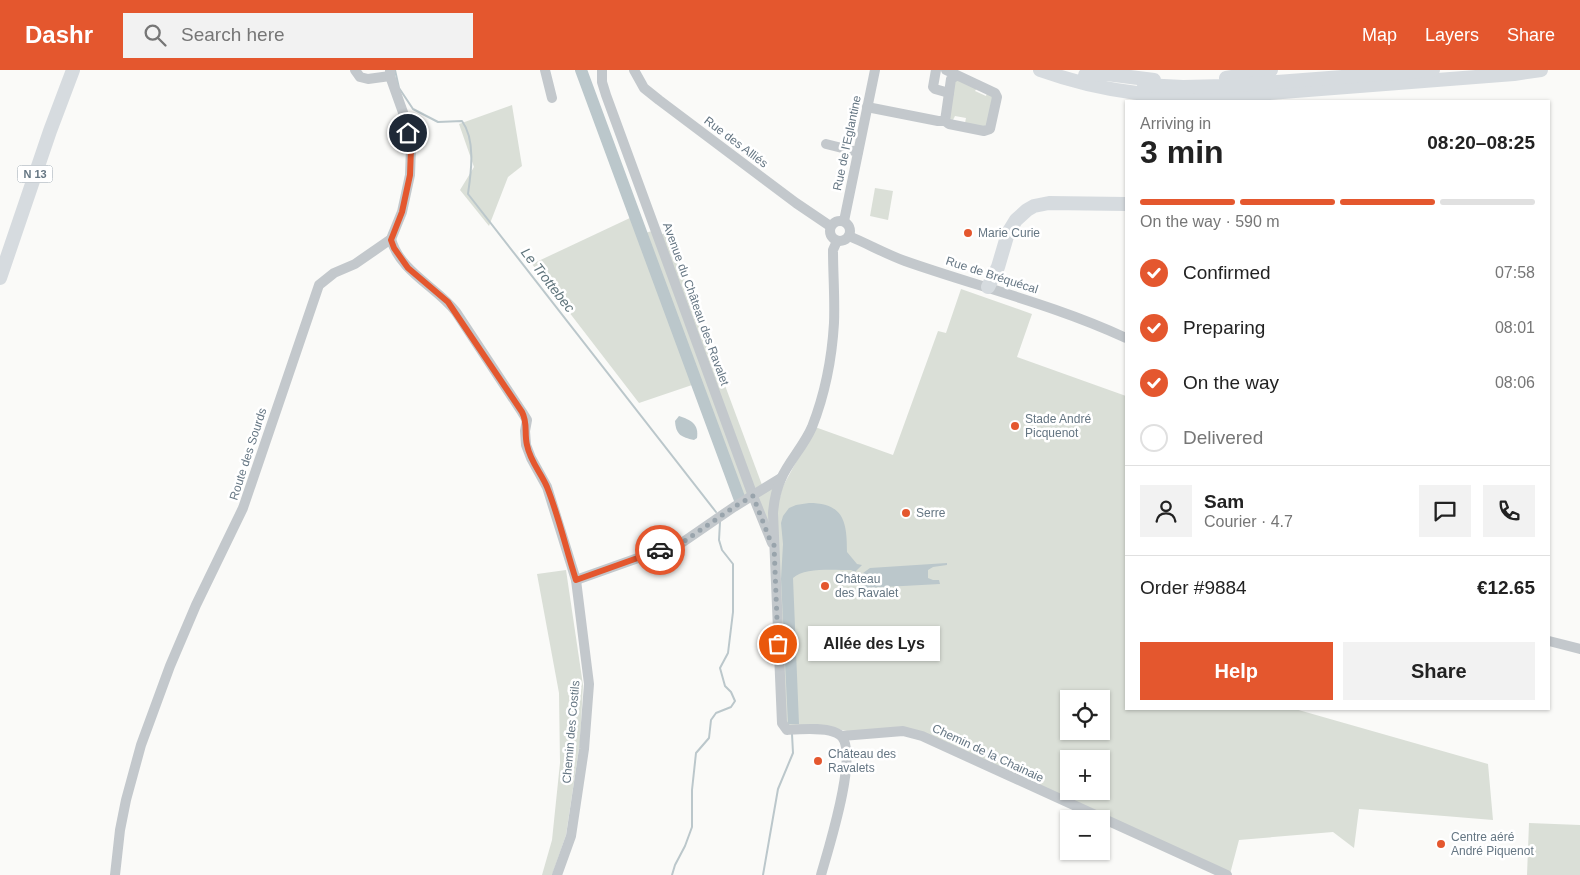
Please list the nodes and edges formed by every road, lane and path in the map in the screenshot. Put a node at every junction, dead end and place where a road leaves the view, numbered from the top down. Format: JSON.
{"nodes":[{"id":1,"x":64,"y":70,"type":"edge"},
{"id":2,"x":73,"y":70,"type":"edge"},
{"id":3,"x":545,"y":70,"type":"edge"},
{"id":4,"x":602,"y":70,"type":"edge"},
{"id":5,"x":634,"y":70,"type":"edge"},
{"id":6,"x":875,"y":70,"type":"edge"},
{"id":7,"x":936,"y":70,"type":"edge"},
{"id":8,"x":946,"y":70,"type":"edge"},
{"id":9,"x":1040,"y":70,"type":"edge"},
{"id":10,"x":1068,"y":70,"type":"edge"},
{"id":11,"x":1271,"y":70,"type":"edge"},
{"id":12,"x":1541,"y":70,"type":"edge"},
{"id":13,"x":390,"y":73,"type":"edge"},
{"id":14,"x":358,"y":74,"type":"edge"},
{"id":15,"x":1085,"y":75,"type":"junction"},
{"id":16,"x":1433,"y":75,"type":"edge"},
{"id":17,"x":956,"y":76,"type":"junction"},
{"id":18,"x":1122,"y":92,"type":"junction"},
{"id":19,"x":949,"y":93,"type":"junction"},
{"id":20,"x":552,"y":98,"type":"dead end"},
{"id":21,"x":1156,"y":100,"type":"edge"},
{"id":22,"x":1259,"y":100,"type":"edge"},
{"id":23,"x":867,"y":108,"type":"junction"},
{"id":24,"x":945,"y":121,"type":"junction"},
{"id":25,"x":826,"y":144,"type":"dead end"},
{"id":26,"x":858,"y":152,"type":"junction"},
{"id":27,"x":1125,"y":204,"type":"edge"},
{"id":28,"x":844,"y":221,"type":"junction"},
{"id":29,"x":830,"y":226,"type":"junction"},
{"id":30,"x":849,"y":236,"type":"junction"},
{"id":31,"x":391,"y":240,"type":"junction"},
{"id":32,"x":837,"y":240,"type":"junction"},
{"id":33,"x":0,"y":255,"type":"edge"},
{"id":34,"x":0,"y":278,"type":"edge"},
{"id":35,"x":993,"y":288,"type":"junction"},
{"id":36,"x":1125,"y":338,"type":"edge"},
{"id":37,"x":781,"y":478,"type":"junction"},
{"id":38,"x":753,"y":496,"type":"junction"},
{"id":39,"x":774,"y":545,"type":"junction"},
{"id":40,"x":576,"y":580,"type":"junction"},
{"id":41,"x":1550,"y":641,"type":"edge"},
{"id":42,"x":1580,"y":649,"type":"edge"},
{"id":43,"x":842,"y":736,"type":"junction"},
{"id":44,"x":114,"y":875,"type":"edge"},
{"id":45,"x":557,"y":875,"type":"edge"},
{"id":46,"x":821,"y":875,"type":"edge"},
{"id":47,"x":1227,"y":875,"type":"edge"}],
"edges":[{"from":1,"to":33,"type":"highway","number":"N 13"},
{"from":2,"to":34,"type":"highway","number":"N 13"},
{"from":3,"to":20,"type":"street"},
{"from":4,"to":38,"type":"street","name":"Avenue du Château des Ravalet"},
{"from":5,"to":29,"type":"street","name":"Rue des Alliés"},
{"from":6,"to":23,"type":"street","name":"Rue de l'Eglantine"},
{"from":7,"to":19,"type":"street"},
{"from":8,"to":17,"type":"street"},
{"from":9,"to":18,"type":"highway"},
{"from":10,"to":15,"type":"highway"},
{"from":11,"to":15,"type":"highway"},
{"from":12,"to":16,"type":"highway"},
{"from":13,"to":14,"type":"street"},
{"from":13,"to":31,"type":"street"},
{"from":15,"to":16,"type":"highway"},
{"from":16,"to":18,"type":"highway"},
{"from":16,"to":22,"type":"highway"},
{"from":17,"to":19,"type":"street"},
{"from":17,"to":24,"type":"street"},
{"from":18,"to":21,"type":"highway"},
{"from":19,"to":24,"type":"street"},
{"from":23,"to":24,"type":"street"},
{"from":23,"to":26,"type":"street","name":"Rue de l'Eglantine"},
{"from":25,"to":26,"type":"street"},
{"from":26,"to":28,"type":"street","name":"Rue de l'Eglantine"},
{"from":27,"to":35,"type":"highway"},
{"from":28,"to":29,"type":"street"},
{"from":28,"to":30,"type":"street"},
{"from":29,"to":32,"type":"street"},
{"from":30,"to":32,"type":"street"},
{"from":30,"to":35,"type":"street","name":"Rue de Bréquécal"},
{"from":31,"to":40,"type":"street","name":"Chemin des Costils"},
{"from":31,"to":44,"type":"street","name":"Route des Sourds"},
{"from":32,"to":37,"type":"street"},
{"from":35,"to":36,"type":"street","name":"Rue de Bréquécal"},
{"from":37,"to":38,"type":"street"},
{"from":37,"to":39,"type":"street"},
{"from":38,"to":39,"type":"street","name":"Avenue du Château des Ravalet"},
{"from":38,"to":40,"type":"street"},
{"from":39,"to":43,"type":"street"},
{"from":40,"to":45,"type":"street","name":"Chemin des Costils"},
{"from":41,"to":42,"type":"street"},
{"from":43,"to":46,"type":"street"},
{"from":43,"to":47,"type":"street","name":"Chemin de la Chainaie"}]}
